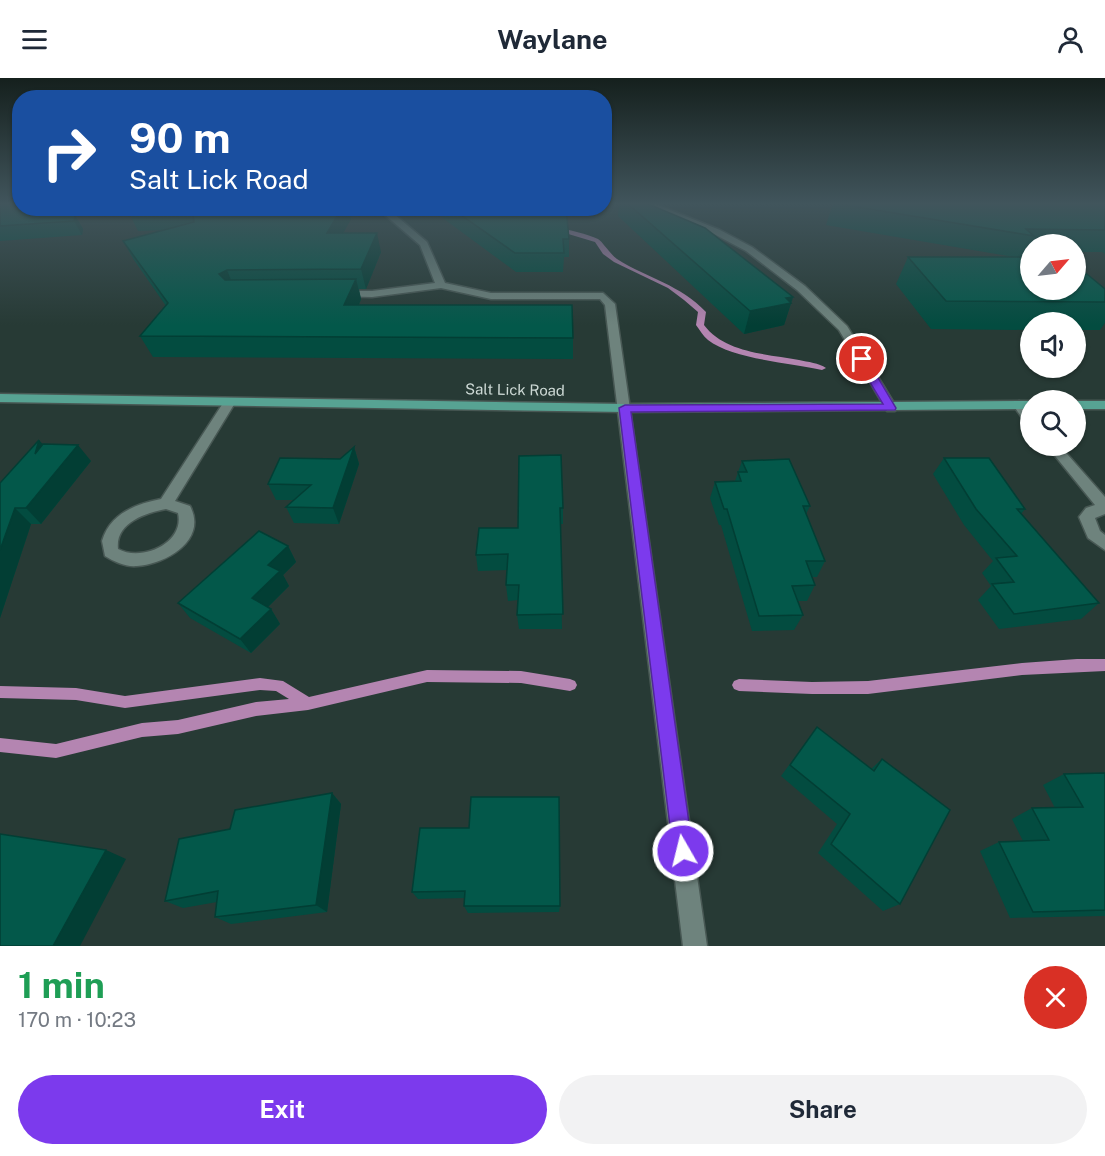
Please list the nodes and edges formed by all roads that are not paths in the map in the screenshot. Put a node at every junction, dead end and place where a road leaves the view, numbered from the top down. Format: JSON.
{"nodes":[{"id":1,"x":423,"y":244,"type":"edge"},
{"id":2,"x":739,"y":244,"type":"edge"},
{"id":3,"x":441,"y":285,"type":"junction"},
{"id":4,"x":326,"y":294,"type":"edge"},
{"id":5,"x":0,"y":398,"type":"edge"},
{"id":6,"x":229,"y":403,"type":"junction"},
{"id":7,"x":1020,"y":405,"type":"edge"},
{"id":8,"x":1086,"y":405,"type":"edge"},
{"id":9,"x":1105,"y":405,"type":"edge"},
{"id":10,"x":625,"y":408,"type":"junction"},
{"id":11,"x":891,"y":408,"type":"junction"},
{"id":12,"x":1061,"y":456,"type":"edge"},
{"id":13,"x":166,"y":504,"type":"junction"},
{"id":14,"x":1105,"y":508,"type":"edge"},
{"id":15,"x":1105,"y":544,"type":"edge"},
{"id":16,"x":695,"y":946,"type":"edge"}],
"edges":[{"from":1,"to":3,"type":"street"},
{"from":2,"to":11,"type":"street"},
{"from":3,"to":4,"type":"street"},
{"from":3,"to":10,"type":"street"},
{"from":5,"to":6,"type":"main road","name":"Salt Lick Road"},
{"from":6,"to":10,"type":"main road","name":"Salt Lick Road"},
{"from":6,"to":13,"type":"street"},
{"from":7,"to":11,"type":"main road","name":"Salt Lick Road"},
{"from":8,"to":9,"type":"main road"},
{"from":10,"to":11,"type":"main road","name":"Salt Lick Road"},
{"from":10,"to":16,"type":"street"},
{"from":12,"to":14,"type":"street"},
{"from":13,"to":13,"type":"street"},
{"from":14,"to":15,"type":"street"}]}
